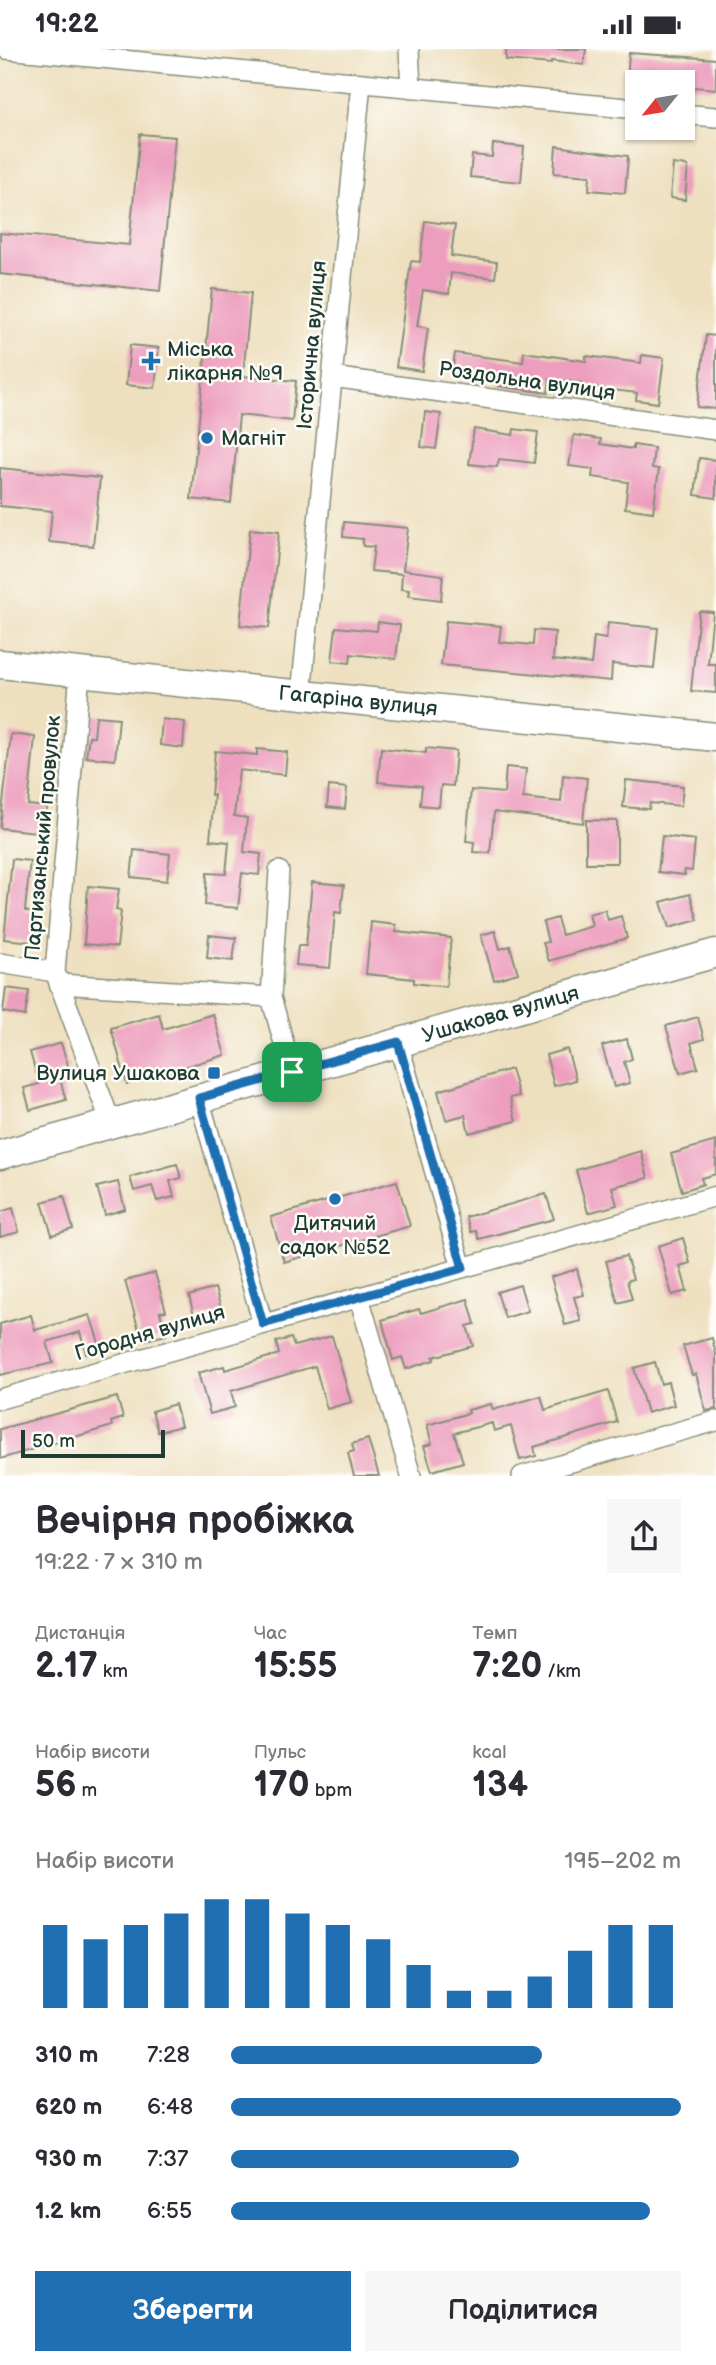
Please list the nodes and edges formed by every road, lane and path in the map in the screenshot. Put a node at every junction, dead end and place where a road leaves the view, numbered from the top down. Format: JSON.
{"nodes":[{"id":1,"x":6,"y":49,"type":"edge"},
{"id":2,"x":409,"y":49,"type":"edge"},
{"id":3,"x":360,"y":83,"type":"junction"},
{"id":4,"x":411,"y":88,"type":"junction"},
{"id":5,"x":625,"y":108,"type":"edge"},
{"id":6,"x":695,"y":115,"type":"edge"},
{"id":7,"x":716,"y":117,"type":"edge"},
{"id":8,"x":332,"y":377,"type":"junction"},
{"id":9,"x":716,"y":429,"type":"edge"},
{"id":10,"x":0,"y":664,"type":"edge"},
{"id":11,"x":80,"y":672,"type":"junction"},
{"id":12,"x":301,"y":695,"type":"junction"},
{"id":13,"x":716,"y":737,"type":"edge"},
{"id":14,"x":279,"y":871,"type":"dead end"},
{"id":15,"x":716,"y":953,"type":"edge"},
{"id":16,"x":0,"y":963,"type":"edge"},
{"id":17,"x":57,"y":978,"type":"junction"},
{"id":18,"x":271,"y":997,"type":"junction"},
{"id":19,"x":398,"y":1042,"type":"junction"},
{"id":20,"x":292,"y":1072,"type":"junction"},
{"id":21,"x":199,"y":1098,"type":"junction"},
{"id":22,"x":111,"y":1123,"type":"junction"},
{"id":23,"x":0,"y":1154,"type":"edge"},
{"id":24,"x":716,"y":1196,"type":"edge"},
{"id":25,"x":463,"y":1268,"type":"junction"},
{"id":26,"x":359,"y":1297,"type":"junction"},
{"id":27,"x":263,"y":1324,"type":"junction"},
{"id":28,"x":0,"y":1399,"type":"edge"},
{"id":29,"x":716,"y":1421,"type":"edge"},
{"id":30,"x":411,"y":1476,"type":"edge"},
{"id":31,"x":522,"y":1476,"type":"edge"}],
"edges":[{"from":1,"to":3,"type":"street"},
{"from":2,"to":4,"type":"street"},
{"from":3,"to":4,"type":"street"},
{"from":3,"to":8,"type":"street","name":"Історична вулиця"},
{"from":4,"to":5,"type":"street"},
{"from":6,"to":7,"type":"street"},
{"from":8,"to":9,"type":"street","name":"Роздольна вулиця"},
{"from":8,"to":12,"type":"street","name":"Історична вулиця"},
{"from":10,"to":11,"type":"street","name":"Гагаріна вулиця"},
{"from":11,"to":12,"type":"street","name":"Гагаріна вулиця"},
{"from":11,"to":17,"type":"street","name":"Партизанський провулок"},
{"from":12,"to":13,"type":"street","name":"Гагаріна вулиця"},
{"from":14,"to":18,"type":"street"},
{"from":15,"to":19,"type":"street","name":"Ушакова вулиця"},
{"from":16,"to":17,"type":"street"},
{"from":17,"to":18,"type":"street"},
{"from":17,"to":22,"type":"street","name":"Партизанський провулок"},
{"from":18,"to":20,"type":"street"},
{"from":19,"to":20,"type":"street","name":"Ушакова вулиця"},
{"from":19,"to":25,"type":"street"},
{"from":20,"to":21,"type":"street","name":"Ушакова вулиця"},
{"from":21,"to":22,"type":"street","name":"Ушакова вулиця"},
{"from":21,"to":27,"type":"street"},
{"from":22,"to":23,"type":"street","name":"Ушакова вулиця"},
{"from":24,"to":25,"type":"street","name":"Городня вулиця"},
{"from":25,"to":26,"type":"street","name":"Городня вулиця"},
{"from":26,"to":27,"type":"street","name":"Городня вулиця"},
{"from":26,"to":30,"type":"street"},
{"from":27,"to":28,"type":"street","name":"Городня вулиця"},
{"from":29,"to":31,"type":"street"}]}
